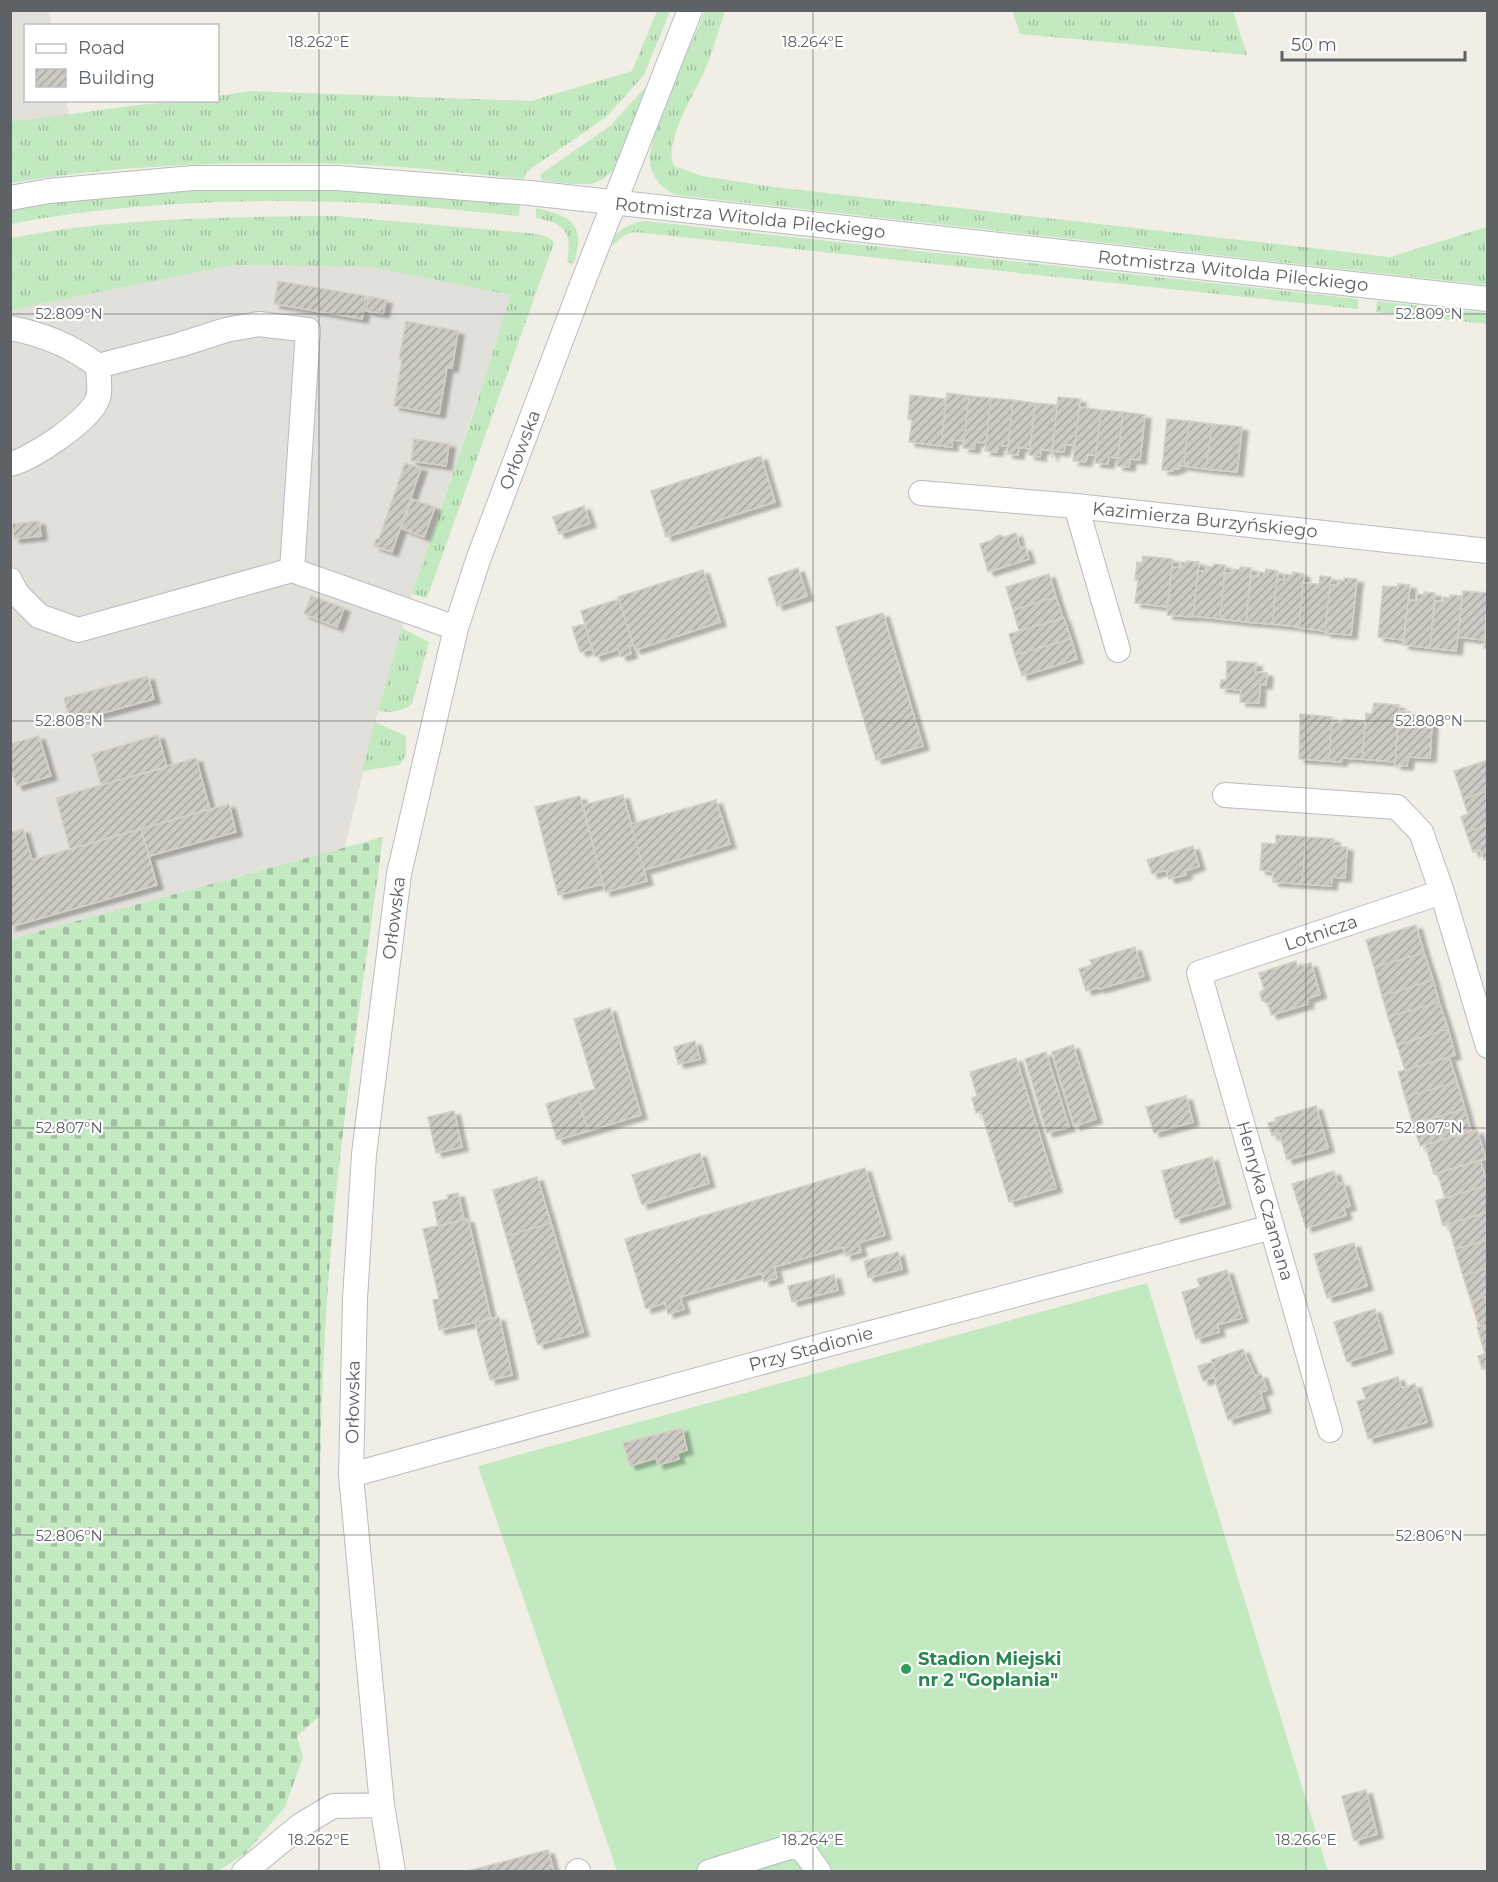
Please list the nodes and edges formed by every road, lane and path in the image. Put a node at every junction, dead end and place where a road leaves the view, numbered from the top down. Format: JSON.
{"nodes":[{"id":1,"x":690,"y":10,"type":"edge"},
{"id":2,"x":10,"y":198,"type":"edge"},
{"id":3,"x":614,"y":204,"type":"junction"},
{"id":4,"x":1488,"y":299,"type":"edge"},
{"id":5,"x":10,"y":328,"type":"edge"},
{"id":6,"x":98,"y":366,"type":"junction"},
{"id":7,"x":10,"y":464,"type":"edge"},
{"id":8,"x":921,"y":493,"type":"dead end"},
{"id":9,"x":1076,"y":506,"type":"junction"},
{"id":10,"x":1488,"y":551,"type":"edge"},
{"id":11,"x":292,"y":570,"type":"junction"},
{"id":12,"x":10,"y":580,"type":"edge"},
{"id":13,"x":456,"y":628,"type":"junction"},
{"id":14,"x":1118,"y":650,"type":"dead end"},
{"id":15,"x":1225,"y":795,"type":"dead end"},
{"id":16,"x":1442,"y":892,"type":"junction"},
{"id":17,"x":1199,"y":973,"type":"joint"},
{"id":18,"x":1488,"y":1046,"type":"edge"},
{"id":19,"x":1272,"y":1227,"type":"junction"},
{"id":20,"x":1330,"y":1430,"type":"dead end"},
{"id":21,"x":351,"y":1475,"type":"junction"},
{"id":22,"x":382,"y":1805,"type":"junction"},
{"id":23,"x":244,"y":1872,"type":"edge"},
{"id":24,"x":393,"y":1872,"type":"edge"},
{"id":25,"x":709,"y":1872,"type":"edge"},
{"id":26,"x":819,"y":1872,"type":"edge"}],
"edges":[{"from":1,"to":3,"type":"street","name":"Orłowska"},
{"from":2,"to":3,"type":"street","name":"Rotmistrza Witolda Pileckiego"},
{"from":3,"to":4,"type":"street","name":"Rotmistrza Witolda Pileckiego"},
{"from":3,"to":13,"type":"street","name":"Orłowska"},
{"from":5,"to":6,"type":"street"},
{"from":6,"to":7,"type":"street"},
{"from":6,"to":11,"type":"street"},
{"from":8,"to":9,"type":"street","name":"Kazimierza Burzyńskiego"},
{"from":9,"to":10,"type":"street","name":"Kazimierza Burzyńskiego"},
{"from":9,"to":14,"type":"street"},
{"from":11,"to":12,"type":"street"},
{"from":11,"to":13,"type":"street"},
{"from":13,"to":21,"type":"street","name":"Orłowska"},
{"from":15,"to":16,"type":"street"},
{"from":16,"to":17,"type":"street","name":"Lotnicza"},
{"from":16,"to":18,"type":"street"},
{"from":17,"to":19,"type":"street","name":"Henryka Czamana"},
{"from":19,"to":20,"type":"street","name":"Henryka Czamana"},
{"from":19,"to":21,"type":"street","name":"Przy Stadionie"},
{"from":21,"to":22,"type":"street","name":"Orłowska"},
{"from":22,"to":23,"type":"street"},
{"from":22,"to":24,"type":"street","name":"Orłowska"},
{"from":25,"to":26,"type":"street"}]}
